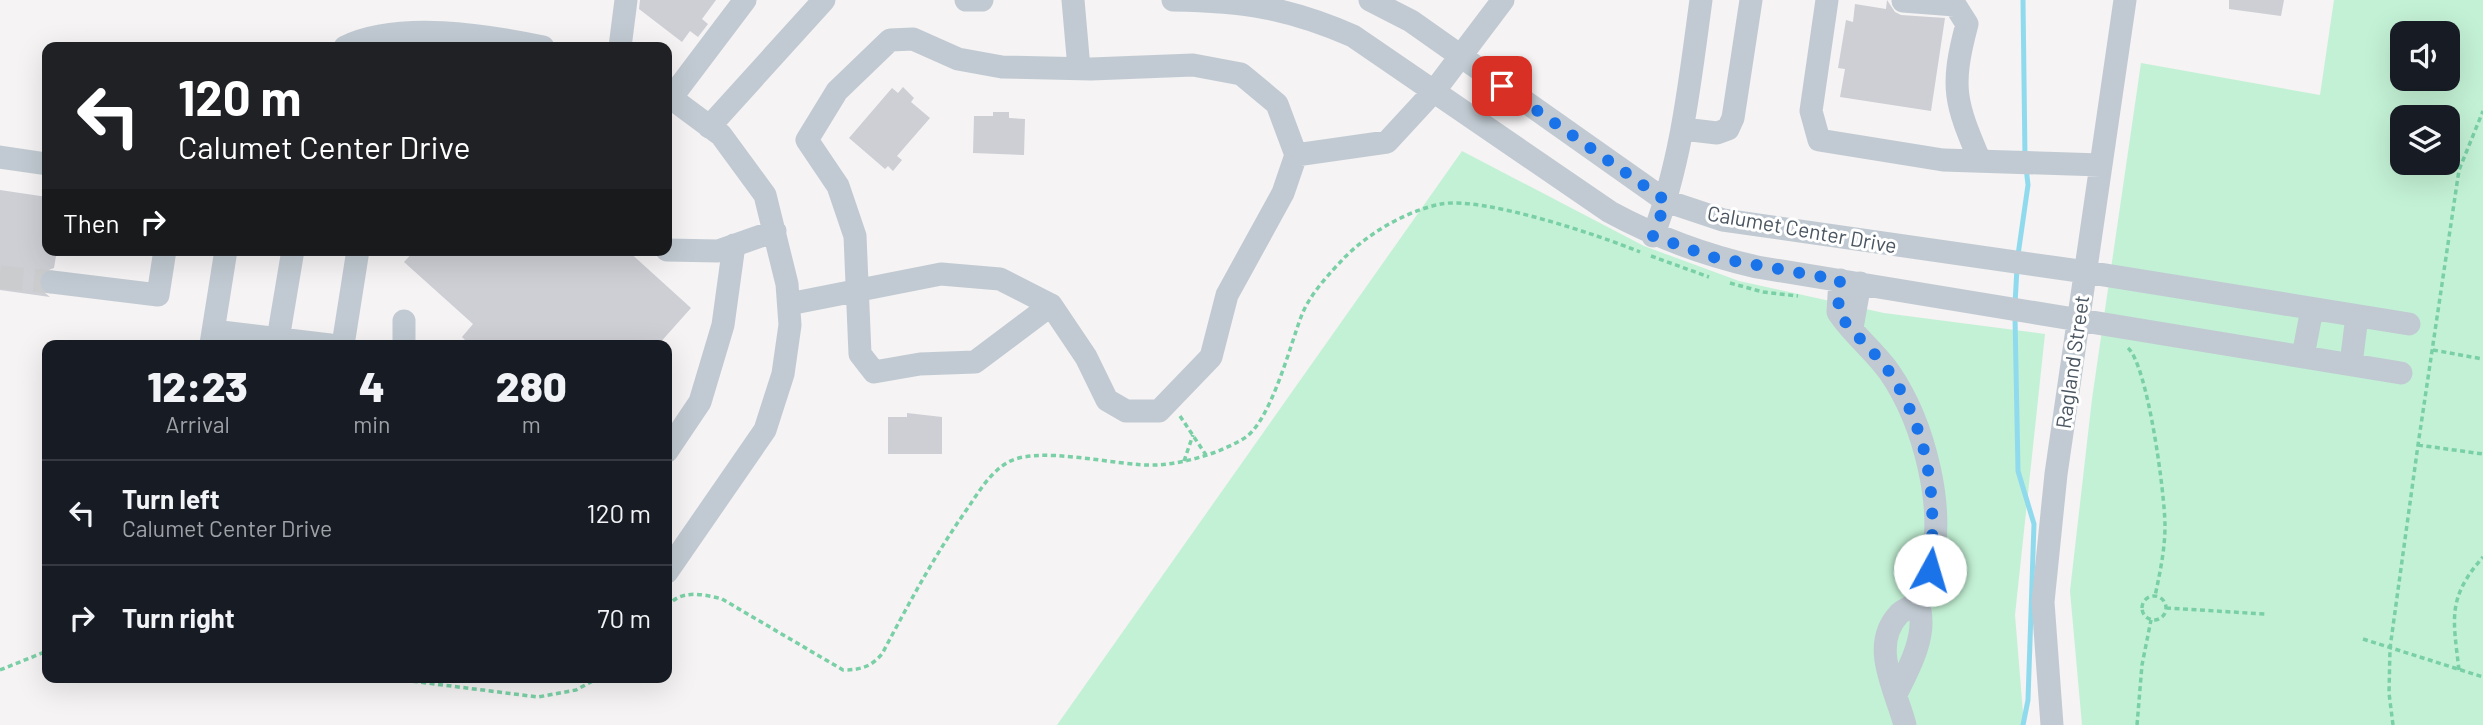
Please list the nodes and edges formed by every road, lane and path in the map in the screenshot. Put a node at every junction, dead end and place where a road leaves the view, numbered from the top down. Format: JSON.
{"nodes":[{"id":1,"x":626,"y":0,"type":"edge"},
{"id":2,"x":746,"y":0,"type":"edge"},
{"id":3,"x":824,"y":0,"type":"edge"},
{"id":4,"x":966,"y":0,"type":"edge"},
{"id":5,"x":982,"y":0,"type":"edge"},
{"id":6,"x":1073,"y":0,"type":"edge"},
{"id":7,"x":1173,"y":0,"type":"edge"},
{"id":8,"x":1370,"y":0,"type":"edge"},
{"id":9,"x":1503,"y":0,"type":"edge"},
{"id":10,"x":1701,"y":0,"type":"edge"},
{"id":11,"x":1751,"y":0,"type":"edge"},
{"id":12,"x":1827,"y":0,"type":"edge"},
{"id":13,"x":2125,"y":0,"type":"edge"},
{"id":14,"x":1903,"y":1,"type":"edge"},
{"id":15,"x":1300,"y":7,"type":"edge"},
{"id":16,"x":356,"y":42,"type":"edge"},
{"id":17,"x":504,"y":42,"type":"edge"},
{"id":18,"x":621,"y":42,"type":"edge"},
{"id":19,"x":1462,"y":58,"type":"junction"},
{"id":20,"x":1079,"y":68,"type":"junction"},
{"id":21,"x":1435,"y":90,"type":"junction"},
{"id":22,"x":672,"y":93,"type":"edge"},
{"id":23,"x":672,"y":99,"type":"edge"},
{"id":24,"x":2483,"y":111,"type":"edge"},
{"id":25,"x":709,"y":127,"type":"junction"},
{"id":26,"x":1683,"y":129,"type":"junction"},
{"id":27,"x":1296,"y":155,"type":"junction"},
{"id":28,"x":0,"y":157,"type":"edge"},
{"id":29,"x":1980,"y":161,"type":"junction"},
{"id":30,"x":42,"y":163,"type":"edge"},
{"id":31,"x":2101,"y":165,"type":"junction"},
{"id":32,"x":1666,"y":201,"type":"junction"},
{"id":33,"x":775,"y":231,"type":"junction"},
{"id":34,"x":1653,"y":236,"type":"junction"},
{"id":35,"x":734,"y":245,"type":"junction"},
{"id":36,"x":672,"y":250,"type":"edge"},
{"id":37,"x":164,"y":256,"type":"edge"},
{"id":38,"x":225,"y":256,"type":"edge"},
{"id":39,"x":292,"y":256,"type":"edge"},
{"id":40,"x":357,"y":256,"type":"edge"},
{"id":41,"x":2086,"y":272,"type":"junction"},
{"id":42,"x":1711,"y":278,"type":"dead end"},
{"id":43,"x":1724,"y":281,"type":"dead end"},
{"id":44,"x":52,"y":282,"type":"tunnel mouth"},
{"id":45,"x":1850,"y":282,"type":"junction"},
{"id":46,"x":856,"y":291,"type":"junction"},
{"id":47,"x":1806,"y":295,"type":"dead end"},
{"id":48,"x":789,"y":304,"type":"junction"},
{"id":49,"x":1051,"y":305,"type":"junction"},
{"id":50,"x":2312,"y":309,"type":"junction"},
{"id":51,"x":2357,"y":316,"type":"junction"},
{"id":52,"x":2079,"y":318,"type":"junction"},
{"id":53,"x":404,"y":321,"type":"dead end"},
{"id":54,"x":2409,"y":324,"type":"dead end"},
{"id":55,"x":212,"y":338,"type":"edge"},
{"id":56,"x":256,"y":340,"type":"edge"},
{"id":57,"x":278,"y":340,"type":"edge"},
{"id":58,"x":344,"y":340,"type":"edge"},
{"id":59,"x":404,"y":340,"type":"edge"},
{"id":60,"x":2120,"y":341,"type":"dead end"},
{"id":61,"x":2432,"y":350,"type":"junction"},
{"id":62,"x":2303,"y":356,"type":"junction"},
{"id":63,"x":2483,"y":359,"type":"edge"},
{"id":64,"x":2351,"y":364,"type":"junction"},
{"id":65,"x":2401,"y":373,"type":"dead end"},
{"id":66,"x":1169,"y":401,"type":"junction"},
{"id":67,"x":1193,"y":435,"type":"junction"},
{"id":68,"x":672,"y":443,"type":"edge"},
{"id":69,"x":2418,"y":445,"type":"junction"},
{"id":70,"x":2483,"y":454,"type":"edge"},
{"id":71,"x":1206,"y":455,"type":"junction"},
{"id":72,"x":1184,"y":461,"type":"junction"},
{"id":73,"x":2483,"y":556,"type":"edge"},
{"id":74,"x":672,"y":561,"type":"edge"},
{"id":75,"x":2155,"y":596,"type":"junction"},
{"id":76,"x":672,"y":599,"type":"edge"},
{"id":77,"x":2166,"y":608,"type":"junction"},
{"id":78,"x":2265,"y":614,"type":"dead end"},
{"id":79,"x":2151,"y":620,"type":"junction"},
{"id":80,"x":2363,"y":639,"type":"dead end"},
{"id":81,"x":2390,"y":648,"type":"junction"},
{"id":82,"x":42,"y":653,"type":"edge"},
{"id":83,"x":0,"y":670,"type":"edge"},
{"id":84,"x":2459,"y":670,"type":"junction"},
{"id":85,"x":2483,"y":677,"type":"edge"},
{"id":86,"x":427,"y":683,"type":"edge"},
{"id":87,"x":589,"y":683,"type":"edge"},
{"id":88,"x":1905,"y":725,"type":"edge"},
{"id":89,"x":2052,"y":725,"type":"edge"},
{"id":90,"x":2137,"y":725,"type":"edge"},
{"id":91,"x":2393,"y":725,"type":"edge"}],
"edges":[{"from":1,"to":18,"type":"street"},
{"from":2,"to":22,"type":"street"},
{"from":3,"to":25,"type":"street"},
{"from":4,"to":5,"type":"street"},
{"from":6,"to":20,"type":"street"},
{"from":7,"to":15,"type":"street","name":"Calumet Center Drive"},
{"from":8,"to":19,"type":"street","name":"Calumet Center Drive"},
{"from":9,"to":19,"type":"street"},
{"from":10,"to":26,"type":"street"},
{"from":11,"to":26,"type":"street"},
{"from":12,"to":29,"type":"street"},
{"from":13,"to":31,"type":"street","name":"Ragland Street"},
{"from":14,"to":29,"type":"street"},
{"from":15,"to":21,"type":"street","name":"Calumet Center Drive"},
{"from":16,"to":17,"type":"street"},
{"from":19,"to":21,"type":"street"},
{"from":19,"to":32,"type":"street","name":"Calumet Center Drive"},
{"from":20,"to":27,"type":"street"},
{"from":20,"to":46,"type":"street"},
{"from":21,"to":27,"type":"street"},
{"from":21,"to":34,"type":"street","name":"Calumet Center Drive"},
{"from":23,"to":25,"type":"street"},
{"from":24,"to":61,"type":"path"},
{"from":25,"to":33,"type":"street"},
{"from":26,"to":32,"type":"street"},
{"from":27,"to":66,"type":"street"},
{"from":28,"to":30,"type":"street"},
{"from":29,"to":31,"type":"street"},
{"from":31,"to":41,"type":"street","name":"Ragland Street"},
{"from":32,"to":34,"type":"street"},
{"from":32,"to":41,"type":"street","name":"Calumet Center Drive"},
{"from":33,"to":35,"type":"street"},
{"from":33,"to":48,"type":"street"},
{"from":34,"to":45,"type":"street","name":"Calumet Center Drive"},
{"from":35,"to":36,"type":"street"},
{"from":35,"to":68,"type":"street"},
{"from":37,"to":44,"type":"street"},
{"from":38,"to":55,"type":"street"},
{"from":39,"to":57,"type":"street"},
{"from":40,"to":58,"type":"street"},
{"from":41,"to":50,"type":"street","name":"Calumet Center Drive"},
{"from":41,"to":52,"type":"street","name":"Ragland Street"},
{"from":42,"to":71,"type":"path"},
{"from":43,"to":47,"type":"path"},
{"from":45,"to":52,"type":"street","name":"Calumet Center Drive"},
{"from":45,"to":88,"type":"street"},
{"from":46,"to":48,"type":"street"},
{"from":46,"to":49,"type":"street"},
{"from":46,"to":49,"type":"street"},
{"from":48,"to":74,"type":"street"},
{"from":49,"to":66,"type":"street"},
{"from":50,"to":51,"type":"street","name":"Calumet Center Drive"},
{"from":50,"to":62,"type":"street"},
{"from":51,"to":54,"type":"street","name":"Calumet Center Drive"},
{"from":51,"to":64,"type":"street"},
{"from":52,"to":62,"type":"street","name":"Calumet Center Drive"},
{"from":52,"to":89,"type":"street","name":"Ragland Street"},
{"from":53,"to":59,"type":"street"},
{"from":55,"to":56,"type":"street"},
{"from":60,"to":75,"type":"path"},
{"from":61,"to":63,"type":"path"},
{"from":61,"to":69,"type":"path"},
{"from":62,"to":64,"type":"street","name":"Calumet Center Drive"},
{"from":64,"to":65,"type":"street","name":"Calumet Center Drive"},
{"from":66,"to":67,"type":"path"},
{"from":67,"to":71,"type":"path"},
{"from":67,"to":72,"type":"path"},
{"from":69,"to":70,"type":"path"},
{"from":69,"to":81,"type":"path"},
{"from":71,"to":72,"type":"path"},
{"from":72,"to":76,"type":"path"},
{"from":73,"to":84,"type":"path"},
{"from":75,"to":77,"type":"path"},
{"from":75,"to":79,"type":"path"},
{"from":77,"to":78,"type":"path"},
{"from":77,"to":79,"type":"path"},
{"from":79,"to":90,"type":"path"},
{"from":80,"to":81,"type":"path"},
{"from":81,"to":84,"type":"path"},
{"from":81,"to":91,"type":"path"},
{"from":82,"to":83,"type":"path"},
{"from":84,"to":85,"type":"path"},
{"from":86,"to":87,"type":"path"}]}
